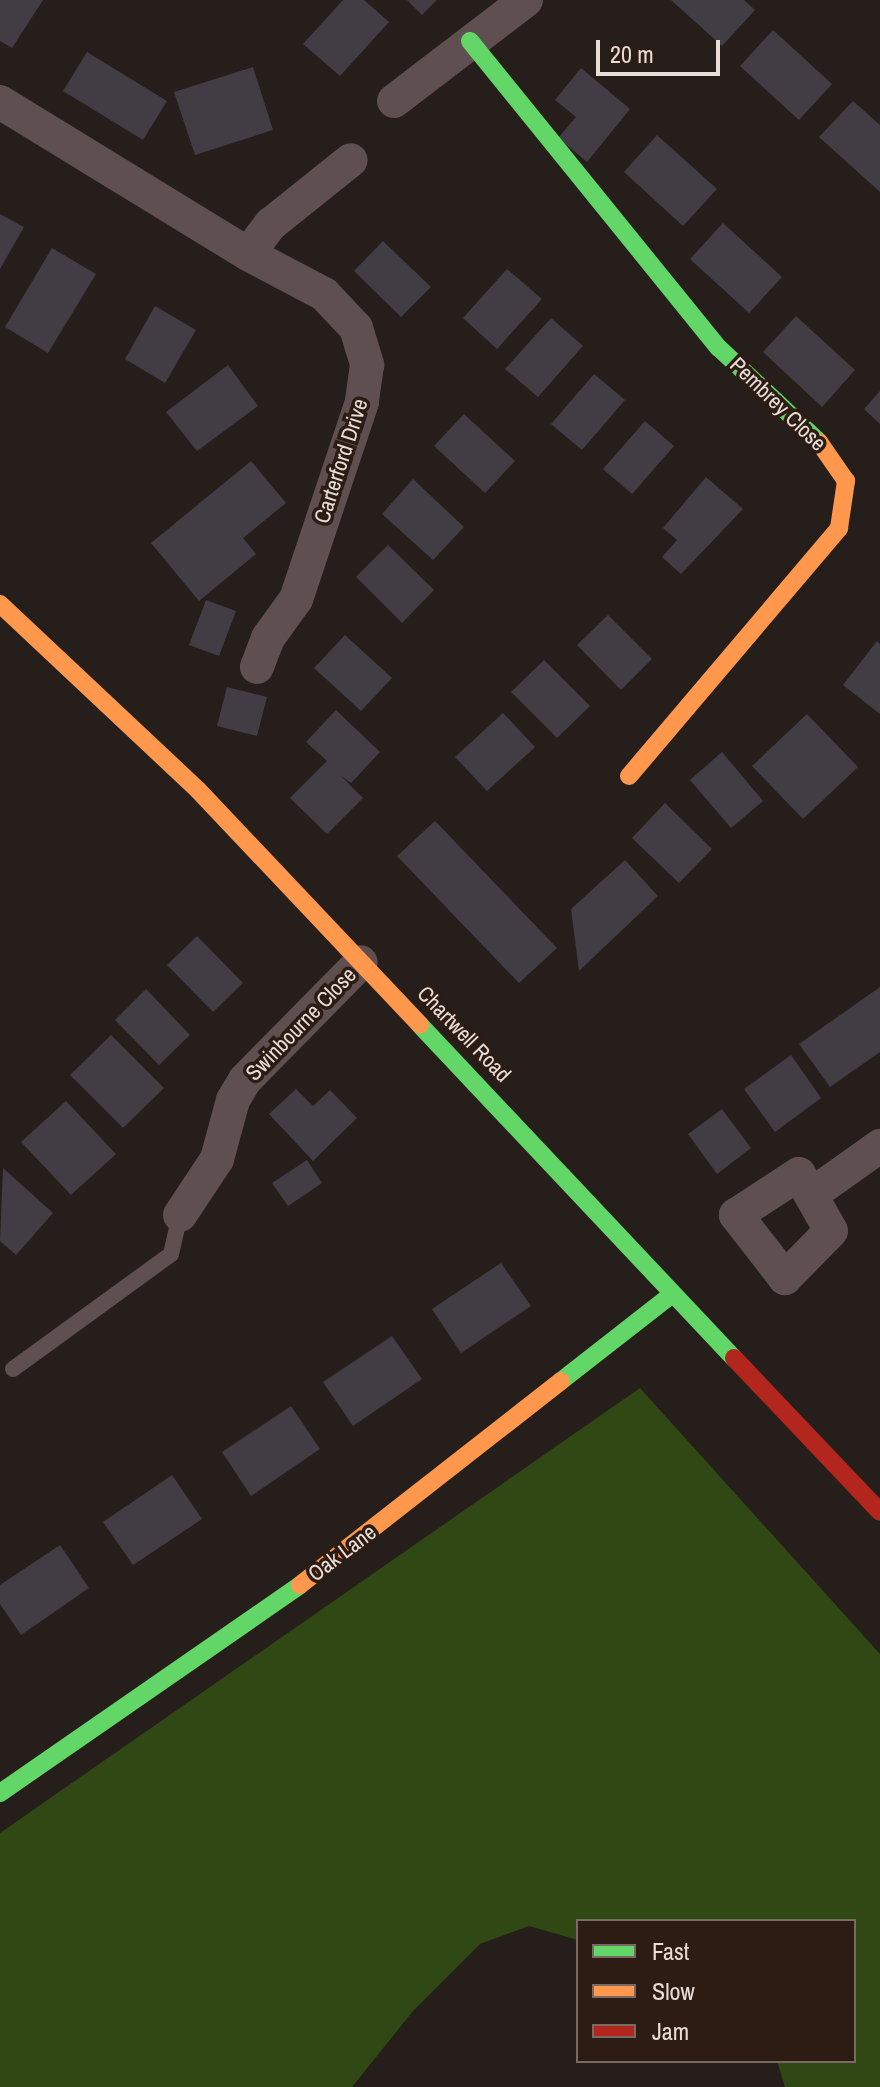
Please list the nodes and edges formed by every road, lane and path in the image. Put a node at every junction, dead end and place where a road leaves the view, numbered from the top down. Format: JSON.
{"nodes":[{"id":1,"x":526,"y":0,"type":"edge"},
{"id":2,"x":470,"y":41,"type":"junction"},
{"id":3,"x":394,"y":101,"type":"dead end"},
{"id":4,"x":0,"y":102,"type":"edge"},
{"id":5,"x":351,"y":160,"type":"dead end"},
{"id":6,"x":248,"y":254,"type":"junction"},
{"id":7,"x":0,"y":604,"type":"edge"},
{"id":8,"x":257,"y":667,"type":"dead end"},
{"id":9,"x":629,"y":776,"type":"dead end"},
{"id":10,"x":361,"y":962,"type":"junction"},
{"id":11,"x":880,"y":1146,"type":"edge"},
{"id":12,"x":811,"y":1195,"type":"dead end"},
{"id":13,"x":180,"y":1215,"type":"joint"},
{"id":14,"x":671,"y":1295,"type":"junction"},
{"id":15,"x":13,"y":1369,"type":"dead end"},
{"id":16,"x":880,"y":1512,"type":"edge"},
{"id":17,"x":0,"y":1793,"type":"edge"}],
"edges":[{"from":1,"to":2,"type":"street"},
{"from":2,"to":3,"type":"street"},
{"from":2,"to":9,"type":"main road","name":"Pembrey Close"},
{"from":4,"to":6,"type":"street","name":"Carterford Drive"},
{"from":5,"to":6,"type":"street"},
{"from":6,"to":8,"type":"street","name":"Carterford Drive"},
{"from":7,"to":10,"type":"main road","name":"Chartwell Road"},
{"from":10,"to":13,"type":"street","name":"Swinbourne Close"},
{"from":10,"to":14,"type":"main road","name":"Chartwell Road"},
{"from":11,"to":12,"type":"street"},
{"from":13,"to":15,"type":"lane"},
{"from":14,"to":16,"type":"main road","name":"Chartwell Road"},
{"from":14,"to":17,"type":"main road","name":"Oak Lane"}]}
